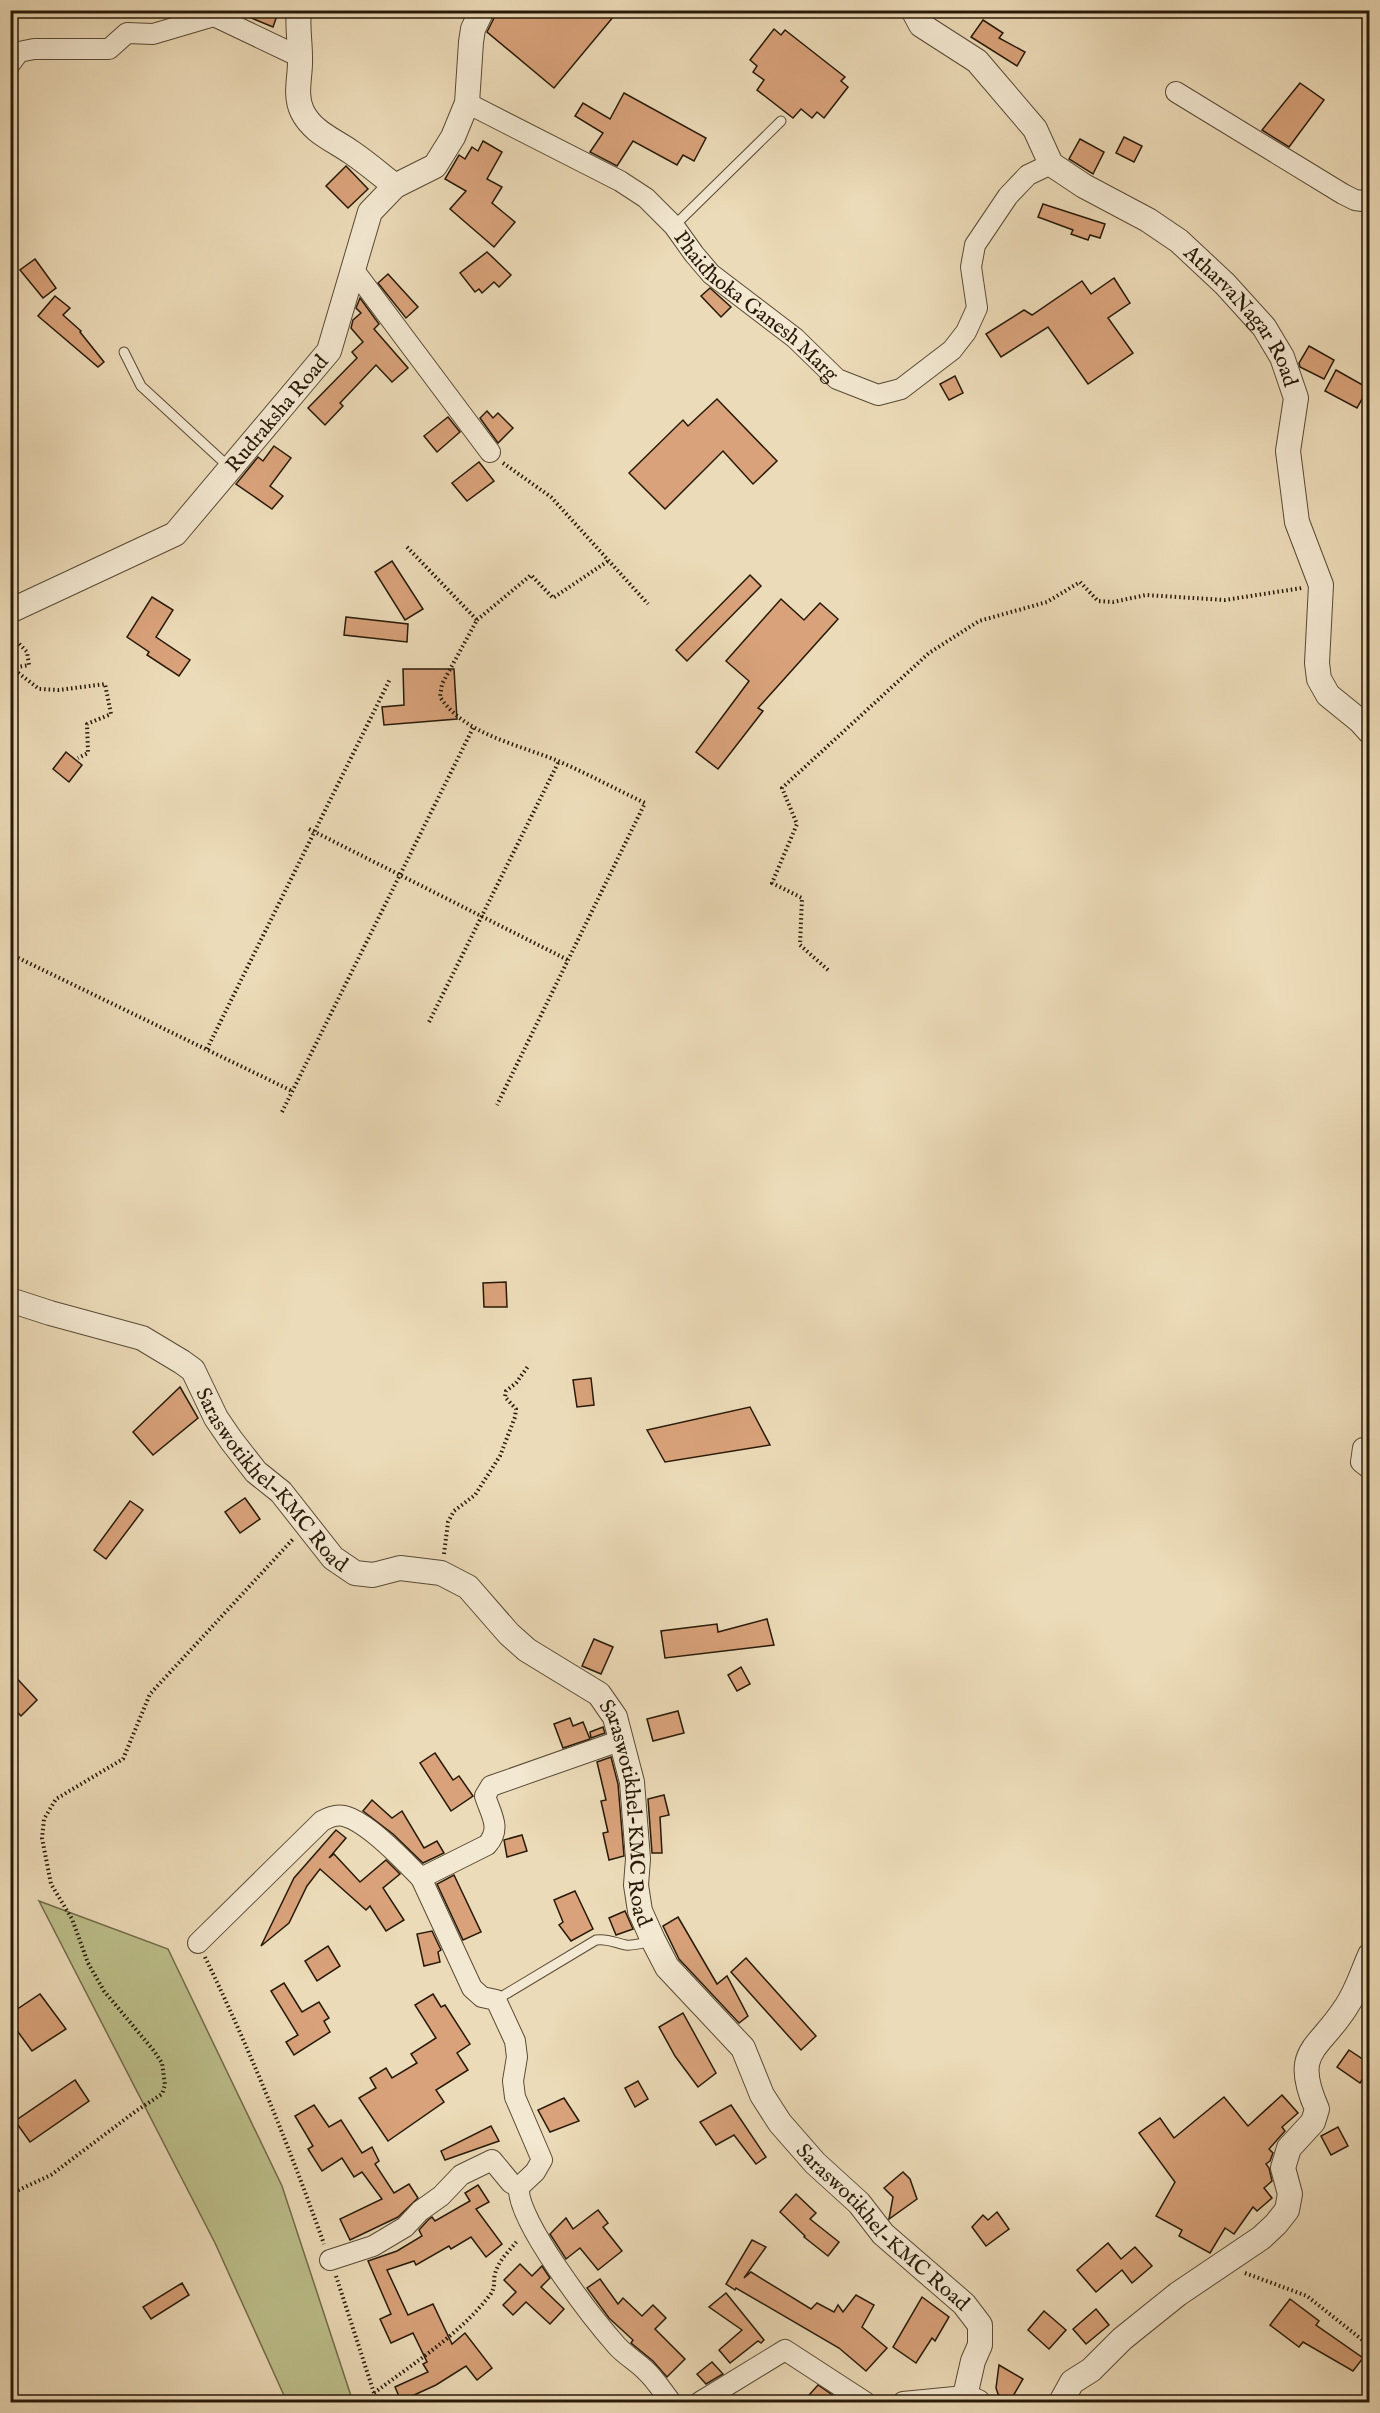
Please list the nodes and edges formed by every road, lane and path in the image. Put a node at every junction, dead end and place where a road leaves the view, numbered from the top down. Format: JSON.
{"nodes":[{"id":1,"x":299,"y":10,"type":"edge"},
{"id":2,"x":482,"y":10,"type":"edge"},
{"id":3,"x":913,"y":10,"type":"edge"},
{"id":4,"x":300,"y":57,"type":"junction"},
{"id":5,"x":10,"y":64,"type":"edge"},
{"id":6,"x":1176,"y":93,"type":"dead end"},
{"id":7,"x":467,"y":103,"type":"junction"},
{"id":8,"x":781,"y":121,"type":"dead end"},
{"id":9,"x":1051,"y":164,"type":"junction"},
{"id":10,"x":395,"y":186,"type":"junction"},
{"id":11,"x":1370,"y":202,"type":"edge"},
{"id":12,"x":674,"y":225,"type":"junction"},
{"id":13,"x":353,"y":269,"type":"junction"},
{"id":14,"x":124,"y":352,"type":"dead end"},
{"id":15,"x":490,"y":452,"type":"joint"},
{"id":16,"x":229,"y":467,"type":"junction"},
{"id":17,"x":407,"y":547,"type":"dead end"},
{"id":18,"x":608,"y":561,"type":"junction"},
{"id":19,"x":1321,"y":585,"type":"junction"},
{"id":20,"x":648,"y":604,"type":"dead end"},
{"id":21,"x":10,"y":611,"type":"edge"},
{"id":22,"x":477,"y":620,"type":"junction"},
{"id":23,"x":10,"y":634,"type":"edge"},
{"id":24,"x":390,"y":679,"type":"dead end"},
{"id":25,"x":473,"y":728,"type":"junction"},
{"id":26,"x":1370,"y":732,"type":"edge"},
{"id":27,"x":78,"y":758,"type":"dead end"},
{"id":28,"x":559,"y":761,"type":"junction"},
{"id":29,"x":311,"y":830,"type":"junction"},
{"id":30,"x":399,"y":874,"type":"junction"},
{"id":31,"x":482,"y":916,"type":"junction"},
{"id":32,"x":10,"y":954,"type":"edge"},
{"id":33,"x":568,"y":960,"type":"junction"},
{"id":34,"x":828,"y":970,"type":"dead end"},
{"id":35,"x":429,"y":1022,"type":"dead end"},
{"id":36,"x":207,"y":1049,"type":"junction"},
{"id":37,"x":292,"y":1091,"type":"junction"},
{"id":38,"x":497,"y":1105,"type":"dead end"},
{"id":39,"x":282,"y":1112,"type":"dead end"},
{"id":40,"x":10,"y":1300,"type":"edge"},
{"id":41,"x":529,"y":1365,"type":"dead end"},
{"id":42,"x":1363,"y":1448,"type":"dead end"},
{"id":43,"x":1370,"y":1470,"type":"edge"},
{"id":44,"x":306,"y":1524,"type":"junction"},
{"id":45,"x":441,"y":1573,"type":"junction"},
{"id":46,"x":622,"y":1740,"type":"junction"},
{"id":47,"x":421,"y":1878,"type":"junction"},
{"id":48,"x":653,"y":1940,"type":"junction"},
{"id":49,"x":198,"y":1943,"type":"joint"},
{"id":50,"x":1370,"y":1955,"type":"edge"},
{"id":51,"x":496,"y":2000,"type":"junction"},
{"id":52,"x":519,"y":2187,"type":"junction"},
{"id":53,"x":10,"y":2194,"type":"edge"},
{"id":54,"x":531,"y":2225,"type":"junction"},
{"id":55,"x":330,"y":2260,"type":"junction"},
{"id":56,"x":1222,"y":2264,"type":"junction"},
{"id":57,"x":1370,"y":2346,"type":"edge"},
{"id":58,"x":374,"y":2394,"type":"junction"},
{"id":59,"x":972,"y":2399,"type":"edge"},
{"id":60,"x":380,"y":2403,"type":"edge"},
{"id":61,"x":671,"y":2403,"type":"edge"},
{"id":62,"x":700,"y":2403,"type":"edge"},
{"id":63,"x":865,"y":2403,"type":"edge"},
{"id":64,"x":903,"y":2403,"type":"edge"},
{"id":65,"x":1061,"y":2403,"type":"edge"}],
"edges":[{"from":1,"to":4,"type":"street"},
{"from":2,"to":7,"type":"street"},
{"from":3,"to":9,"type":"street"},
{"from":4,"to":5,"type":"street"},
{"from":4,"to":10,"type":"street"},
{"from":6,"to":11,"type":"street"},
{"from":7,"to":10,"type":"street"},
{"from":7,"to":12,"type":"street","name":"Phaidhoka Ganesh Marg"},
{"from":8,"to":12,"type":"lane"},
{"from":9,"to":12,"type":"street","name":"Phaidhoka Ganesh Marg"},
{"from":9,"to":19,"type":"street","name":"AtharvaNagar Road"},
{"from":10,"to":13,"type":"street","name":"Rudraksha Road"},
{"from":13,"to":15,"type":"street"},
{"from":13,"to":16,"type":"street","name":"Rudraksha Road"},
{"from":14,"to":16,"type":"lane"},
{"from":15,"to":18,"type":"path"},
{"from":16,"to":21,"type":"street","name":"Rudraksha Road"},
{"from":17,"to":22,"type":"path"},
{"from":18,"to":20,"type":"path"},
{"from":18,"to":22,"type":"path"},
{"from":19,"to":26,"type":"street","name":"AtharvaNagar Road"},
{"from":19,"to":34,"type":"path"},
{"from":22,"to":25,"type":"path"},
{"from":23,"to":27,"type":"path"},
{"from":24,"to":29,"type":"path"},
{"from":25,"to":28,"type":"path"},
{"from":25,"to":30,"type":"path"},
{"from":28,"to":31,"type":"path"},
{"from":28,"to":33,"type":"path"},
{"from":29,"to":30,"type":"path"},
{"from":29,"to":36,"type":"path"},
{"from":30,"to":31,"type":"path"},
{"from":30,"to":37,"type":"path"},
{"from":31,"to":33,"type":"path"},
{"from":31,"to":35,"type":"path"},
{"from":32,"to":36,"type":"path"},
{"from":33,"to":38,"type":"path"},
{"from":36,"to":37,"type":"path"},
{"from":37,"to":39,"type":"path"},
{"from":40,"to":44,"type":"street","name":"Saraswotikhel-KMC Road"},
{"from":41,"to":45,"type":"path"},
{"from":42,"to":43,"type":"street"},
{"from":44,"to":45,"type":"street","name":"Saraswotikhel-KMC Road"},
{"from":44,"to":53,"type":"path"},
{"from":45,"to":46,"type":"street","name":"Saraswotikhel-KMC Road"},
{"from":46,"to":47,"type":"street"},
{"from":46,"to":48,"type":"street","name":"Saraswotikhel-KMC Road"},
{"from":47,"to":49,"type":"street"},
{"from":47,"to":51,"type":"street"},
{"from":48,"to":51,"type":"lane"},
{"from":48,"to":59,"type":"street","name":"Saraswotikhel-KMC Road"},
{"from":49,"to":55,"type":"path"},
{"from":50,"to":56,"type":"street"},
{"from":51,"to":52,"type":"street"},
{"from":52,"to":54,"type":"street"},
{"from":52,"to":55,"type":"street"},
{"from":54,"to":58,"type":"path"},
{"from":54,"to":61,"type":"street"},
{"from":55,"to":58,"type":"path"},
{"from":56,"to":57,"type":"path"},
{"from":56,"to":65,"type":"street"},
{"from":58,"to":60,"type":"path"},
{"from":59,"to":64,"type":"street"},
{"from":62,"to":63,"type":"street"}]}
